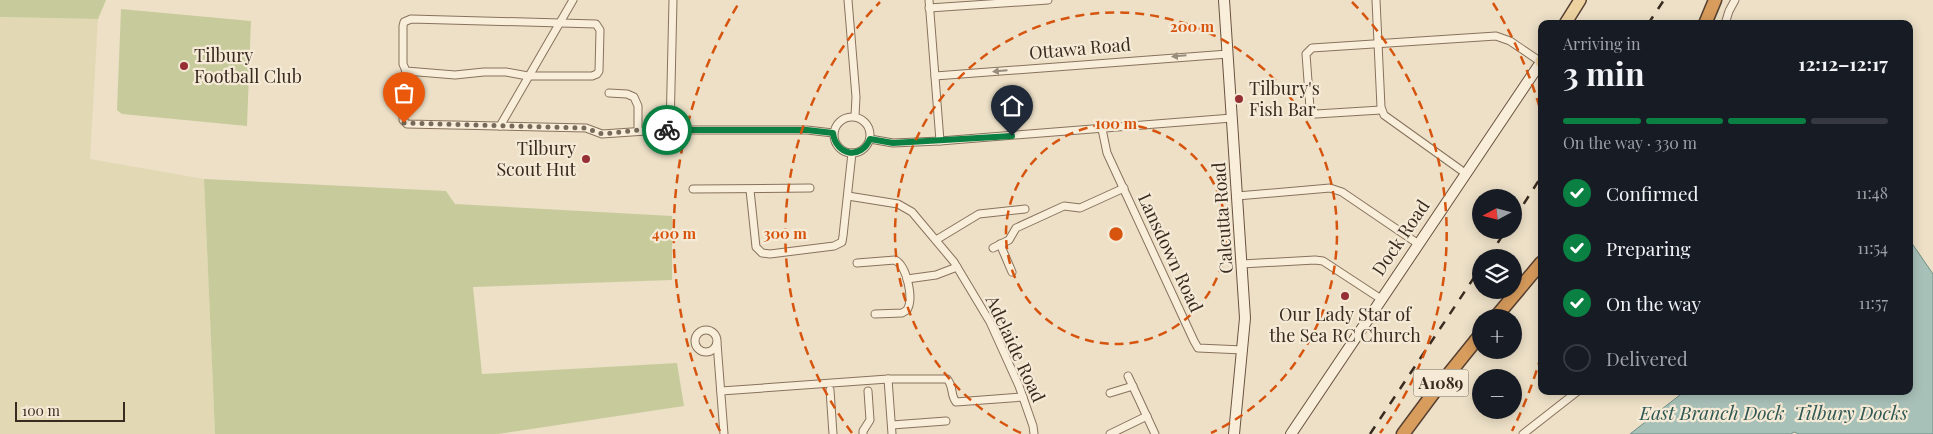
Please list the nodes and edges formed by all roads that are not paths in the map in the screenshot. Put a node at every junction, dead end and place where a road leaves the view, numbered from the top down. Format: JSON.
{"nodes":[{"id":1,"x":573,"y":0,"type":"edge"},
{"id":2,"x":673,"y":0,"type":"edge"},
{"id":3,"x":848,"y":0,"type":"edge"},
{"id":4,"x":929,"y":0,"type":"edge"},
{"id":5,"x":1048,"y":0,"type":"edge"},
{"id":6,"x":1224,"y":0,"type":"edge"},
{"id":7,"x":1376,"y":0,"type":"edge"},
{"id":8,"x":1580,"y":0,"type":"edge"},
{"id":9,"x":1715,"y":0,"type":"edge"},
{"id":10,"x":1735,"y":0,"type":"edge"},
{"id":11,"x":929,"y":8,"type":"junction"},
{"id":12,"x":1568,"y":20,"type":"edge"},
{"id":13,"x":1706,"y":20,"type":"edge"},
{"id":14,"x":1726,"y":20,"type":"edge"},
{"id":15,"x":560,"y":23,"type":"junction"},
{"id":16,"x":1378,"y":44,"type":"junction"},
{"id":17,"x":1228,"y":54,"type":"junction"},
{"id":18,"x":1538,"y":59,"type":"edge"},
{"id":19,"x":1538,"y":65,"type":"edge"},
{"id":20,"x":406,"y":71,"type":"junction"},
{"id":21,"x":528,"y":76,"type":"junction"},
{"id":22,"x":935,"y":76,"type":"junction"},
{"id":23,"x":609,"y":94,"type":"dead end"},
{"id":24,"x":1382,"y":110,"type":"junction"},
{"id":25,"x":855,"y":116,"type":"junction"},
{"id":26,"x":1232,"y":118,"type":"junction"},
{"id":27,"x":500,"y":126,"type":"junction"},
{"id":28,"x":1102,"y":129,"type":"junction"},
{"id":29,"x":638,"y":130,"type":"junction"},
{"id":30,"x":670,"y":130,"type":"junction"},
{"id":31,"x":833,"y":133,"type":"junction"},
{"id":32,"x":870,"y":139,"type":"junction"},
{"id":33,"x":940,"y":141,"type":"junction"},
{"id":34,"x":852,"y":153,"type":"junction"},
{"id":35,"x":1465,"y":173,"type":"junction"},
{"id":36,"x":810,"y":188,"type":"dead end"},
{"id":37,"x":1124,"y":188,"type":"junction"},
{"id":38,"x":693,"y":189,"type":"dead end"},
{"id":39,"x":750,"y":190,"type":"junction"},
{"id":40,"x":848,"y":196,"type":"junction"},
{"id":41,"x":1237,"y":196,"type":"junction"},
{"id":42,"x":1024,"y":209,"type":"dead end"},
{"id":43,"x":936,"y":240,"type":"junction"},
{"id":44,"x":1418,"y":243,"type":"junction"},
{"id":45,"x":1000,"y":244,"type":"junction"},
{"id":46,"x":993,"y":248,"type":"dead end"},
{"id":47,"x":857,"y":263,"type":"dead end"},
{"id":48,"x":1242,"y":264,"type":"junction"},
{"id":49,"x":957,"y":267,"type":"junction"},
{"id":50,"x":1538,"y":267,"type":"edge"},
{"id":51,"x":1012,"y":272,"type":"dead end"},
{"id":52,"x":907,"y":279,"type":"junction"},
{"id":53,"x":1381,"y":299,"type":"junction"},
{"id":54,"x":1503,"y":309,"type":"edge"},
{"id":55,"x":875,"y":314,"type":"dead end"},
{"id":56,"x":717,"y":343,"type":"dead end"},
{"id":57,"x":1472,"y":345,"type":"edge"},
{"id":58,"x":1243,"y":350,"type":"junction"},
{"id":59,"x":1128,"y":376,"type":"dead end"},
{"id":60,"x":888,"y":380,"type":"junction"},
{"id":61,"x":1133,"y":386,"type":"junction"},
{"id":62,"x":830,"y":390,"type":"dead end"},
{"id":63,"x":721,"y":391,"type":"junction"},
{"id":64,"x":868,"y":391,"type":"dead end"},
{"id":65,"x":1110,"y":393,"type":"dead end"},
{"id":66,"x":1573,"y":395,"type":"edge"},
{"id":67,"x":1023,"y":397,"type":"junction"},
{"id":68,"x":1146,"y":416,"type":"junction"},
{"id":69,"x":946,"y":421,"type":"dead end"},
{"id":70,"x":892,"y":425,"type":"junction"},
{"id":71,"x":724,"y":434,"type":"edge"},
{"id":72,"x":833,"y":434,"type":"edge"},
{"id":73,"x":863,"y":434,"type":"edge"},
{"id":74,"x":892,"y":434,"type":"edge"},
{"id":75,"x":1034,"y":434,"type":"edge"},
{"id":76,"x":1110,"y":434,"type":"edge"},
{"id":77,"x":1155,"y":434,"type":"edge"},
{"id":78,"x":1234,"y":434,"type":"edge"},
{"id":79,"x":1291,"y":434,"type":"edge"},
{"id":80,"x":1403,"y":434,"type":"edge"},
{"id":81,"x":1523,"y":434,"type":"edge"}],
"edges":[{"from":1,"to":15,"type":"street"},
{"from":2,"to":30,"type":"street"},
{"from":3,"to":25,"type":"street"},
{"from":4,"to":11,"type":"street"},
{"from":5,"to":11,"type":"street"},
{"from":6,"to":17,"type":"street","name":"Calcutta Road"},
{"from":7,"to":16,"type":"street"},
{"from":8,"to":12,"type":"main road"},
{"from":9,"to":13,"type":"highway"},
{"from":10,"to":14,"type":"street"},
{"from":11,"to":22,"type":"street"},
{"from":15,"to":20,"type":"street"},
{"from":15,"to":21,"type":"street"},
{"from":15,"to":21,"type":"street"},
{"from":16,"to":18,"type":"street"},
{"from":16,"to":24,"type":"street"},
{"from":16,"to":24,"type":"street"},
{"from":17,"to":22,"type":"street","name":"Ottawa Road","one_way":true},
{"from":17,"to":26,"type":"street","name":"Calcutta Road"},
{"from":19,"to":35,"type":"street","name":"Dock Road"},
{"from":20,"to":21,"type":"street"},
{"from":20,"to":27,"type":"street"},
{"from":21,"to":27,"type":"street"},
{"from":22,"to":33,"type":"street"},
{"from":23,"to":29,"type":"street"},
{"from":24,"to":35,"type":"street"},
{"from":25,"to":31,"type":"street"},
{"from":25,"to":32,"type":"street"},
{"from":26,"to":28,"type":"street"},
{"from":26,"to":41,"type":"street","name":"Calcutta Road"},
{"from":27,"to":29,"type":"street"},
{"from":28,"to":33,"type":"street"},
{"from":28,"to":37,"type":"street","name":"Lansdown Road"},
{"from":29,"to":30,"type":"street"},
{"from":30,"to":31,"type":"street"},
{"from":31,"to":34,"type":"street"},
{"from":32,"to":33,"type":"street"},
{"from":32,"to":34,"type":"street"},
{"from":34,"to":40,"type":"street"},
{"from":35,"to":44,"type":"street","name":"Dock Road"},
{"from":36,"to":39,"type":"street"},
{"from":37,"to":45,"type":"street"},
{"from":37,"to":58,"type":"street","name":"Lansdown Road"},
{"from":38,"to":39,"type":"street"},
{"from":39,"to":40,"type":"street"},
{"from":40,"to":43,"type":"street","name":"Adelaide Road"},
{"from":41,"to":44,"type":"street"},
{"from":41,"to":48,"type":"street","name":"Calcutta Road"},
{"from":42,"to":43,"type":"street"},
{"from":43,"to":49,"type":"street","name":"Adelaide Road"},
{"from":44,"to":53,"type":"street","name":"Dock Road"},
{"from":45,"to":46,"type":"street"},
{"from":45,"to":51,"type":"street"},
{"from":47,"to":52,"type":"street"},
{"from":48,"to":53,"type":"street"},
{"from":48,"to":58,"type":"street","name":"Calcutta Road"},
{"from":49,"to":52,"type":"street"},
{"from":49,"to":67,"type":"street","name":"Adelaide Road"},
{"from":50,"to":54,"type":"highway"},
{"from":52,"to":55,"type":"street"},
{"from":53,"to":79,"type":"street","name":"Dock Road"},
{"from":56,"to":63,"type":"street"},
{"from":57,"to":80,"type":"highway","number":"A1089"},
{"from":58,"to":78,"type":"street","name":"Calcutta Road"},
{"from":59,"to":61,"type":"street"},
{"from":60,"to":63,"type":"street"},
{"from":60,"to":67,"type":"street"},
{"from":60,"to":70,"type":"street"},
{"from":61,"to":65,"type":"street"},
{"from":61,"to":68,"type":"street"},
{"from":62,"to":72,"type":"street"},
{"from":63,"to":71,"type":"street"},
{"from":64,"to":73,"type":"street"},
{"from":66,"to":81,"type":"street"},
{"from":67,"to":75,"type":"street","name":"Adelaide Road"},
{"from":68,"to":76,"type":"street"},
{"from":68,"to":77,"type":"street"},
{"from":69,"to":70,"type":"street"},
{"from":70,"to":74,"type":"street"}]}
